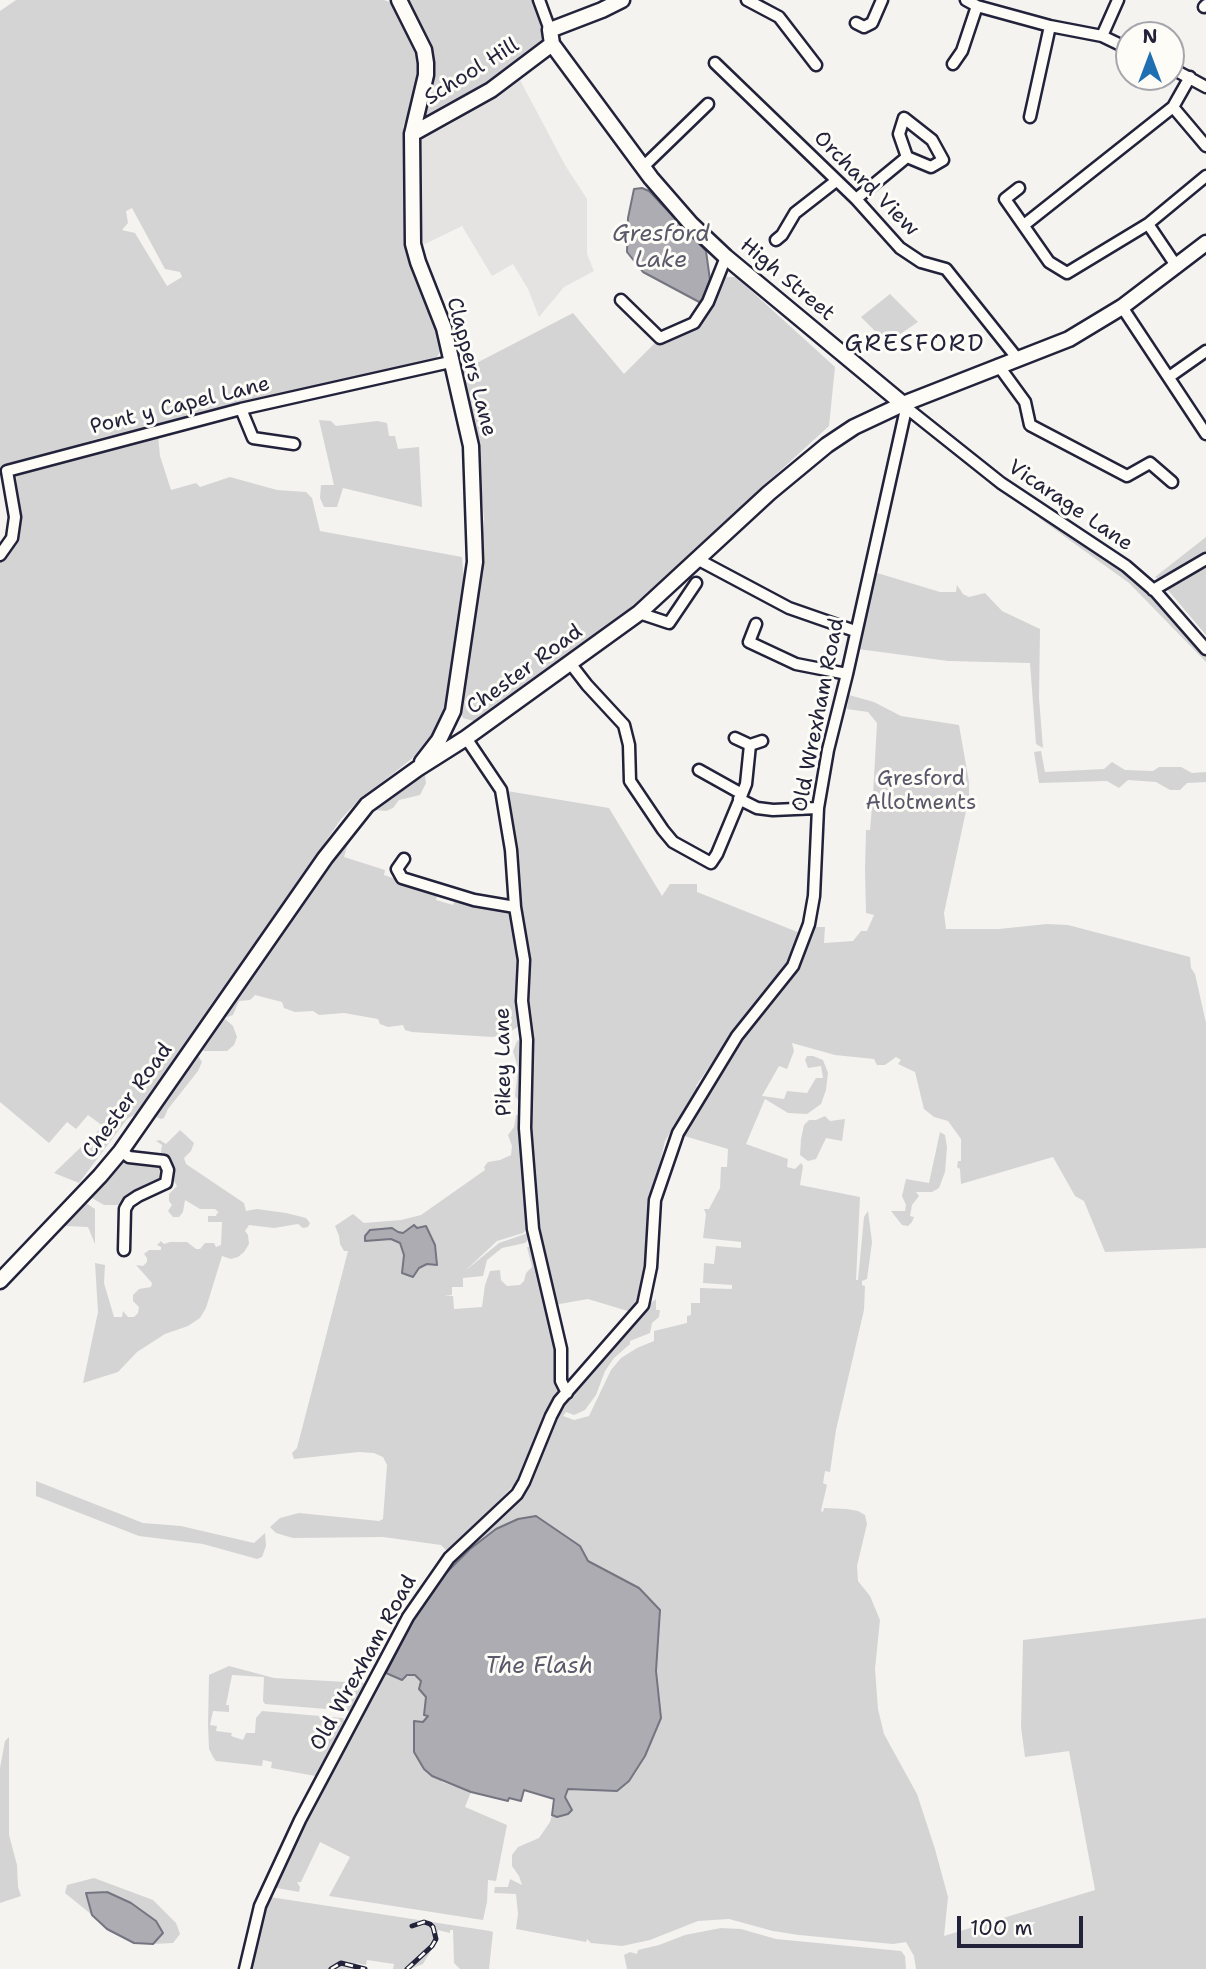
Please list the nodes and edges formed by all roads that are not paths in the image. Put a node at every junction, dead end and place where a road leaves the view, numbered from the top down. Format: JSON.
{"nodes":[{"id":1,"x":399,"y":0,"type":"edge"},
{"id":2,"x":539,"y":0,"type":"edge"},
{"id":3,"x":622,"y":0,"type":"edge"},
{"id":4,"x":747,"y":0,"type":"edge"},
{"id":5,"x":882,"y":0,"type":"edge"},
{"id":6,"x":966,"y":0,"type":"edge"},
{"id":7,"x":1118,"y":0,"type":"edge"},
{"id":8,"x":977,"y":6,"type":"junction"},
{"id":9,"x":856,"y":23,"type":"dead end"},
{"id":10,"x":1051,"y":26,"type":"junction"},
{"id":11,"x":1102,"y":36,"type":"junction"},
{"id":12,"x":551,"y":37,"type":"junction"},
{"id":13,"x":1115,"y":42,"type":"edge"},
{"id":14,"x":715,"y":63,"type":"dead end"},
{"id":15,"x":953,"y":64,"type":"dead end"},
{"id":16,"x":816,"y":65,"type":"dead end"},
{"id":17,"x":1185,"y":75,"type":"edge"},
{"id":18,"x":1190,"y":77,"type":"junction"},
{"id":19,"x":1206,"y":87,"type":"edge"},
{"id":20,"x":708,"y":104,"type":"dead end"},
{"id":21,"x":1173,"y":107,"type":"junction"},
{"id":22,"x":1030,"y":117,"type":"dead end"},
{"id":23,"x":412,"y":134,"type":"junction"},
{"id":24,"x":1206,"y":146,"type":"edge"},
{"id":25,"x":906,"y":157,"type":"junction"},
{"id":26,"x":643,"y":167,"type":"junction"},
{"id":27,"x":1206,"y":176,"type":"edge"},
{"id":28,"x":836,"y":181,"type":"junction"},
{"id":29,"x":1019,"y":188,"type":"dead end"},
{"id":30,"x":856,"y":199,"type":"junction"},
{"id":31,"x":1148,"y":224,"type":"junction"},
{"id":32,"x":1024,"y":225,"type":"junction"},
{"id":33,"x":776,"y":240,"type":"dead end"},
{"id":34,"x":1206,"y":243,"type":"edge"},
{"id":35,"x":726,"y":257,"type":"junction"},
{"id":36,"x":1177,"y":267,"type":"junction"},
{"id":37,"x":621,"y":300,"type":"dead end"},
{"id":38,"x":1122,"y":307,"type":"junction"},
{"id":39,"x":1206,"y":351,"type":"edge"},
{"id":40,"x":1017,"y":359,"type":"junction"},
{"id":41,"x":450,"y":362,"type":"junction"},
{"id":42,"x":998,"y":365,"type":"junction"},
{"id":43,"x":1169,"y":377,"type":"junction"},
{"id":44,"x":905,"y":406,"type":"junction"},
{"id":45,"x":241,"y":409,"type":"junction"},
{"id":46,"x":1206,"y":434,"type":"edge"},
{"id":47,"x":294,"y":444,"type":"dead end"},
{"id":48,"x":4,"y":472,"type":"edge"},
{"id":49,"x":1172,"y":482,"type":"dead end"},
{"id":50,"x":0,"y":555,"type":"edge"},
{"id":51,"x":1206,"y":558,"type":"edge"},
{"id":52,"x":697,"y":559,"type":"junction"},
{"id":53,"x":696,"y":583,"type":"dead end"},
{"id":54,"x":1153,"y":590,"type":"junction"},
{"id":55,"x":639,"y":613,"type":"junction"},
{"id":56,"x":756,"y":624,"type":"dead end"},
{"id":57,"x":855,"y":631,"type":"junction"},
{"id":58,"x":1206,"y":649,"type":"edge"},
{"id":59,"x":570,"y":663,"type":"junction"},
{"id":60,"x":847,"y":674,"type":"junction"},
{"id":61,"x":453,"y":711,"type":"junction"},
{"id":62,"x":467,"y":738,"type":"junction"},
{"id":63,"x":734,"y":738,"type":"dead end"},
{"id":64,"x":762,"y":741,"type":"dead end"},
{"id":65,"x":750,"y":745,"type":"junction"},
{"id":66,"x":417,"y":769,"type":"junction"},
{"id":67,"x":699,"y":770,"type":"dead end"},
{"id":68,"x":740,"y":797,"type":"junction"},
{"id":69,"x":818,"y":808,"type":"junction"},
{"id":70,"x":404,"y":859,"type":"dead end"},
{"id":71,"x":515,"y":907,"type":"junction"},
{"id":72,"x":121,"y":1151,"type":"junction"},
{"id":73,"x":124,"y":1250,"type":"dead end"},
{"id":74,"x":0,"y":1282,"type":"edge"},
{"id":75,"x":567,"y":1393,"type":"junction"},
{"id":76,"x":245,"y":1969,"type":"edge"}],
"edges":[{"from":1,"to":23,"type":"main road","name":"Clappers Lane"},
{"from":2,"to":12,"type":"street"},
{"from":3,"to":12,"type":"main road","name":"School Hill"},
{"from":4,"to":16,"type":"street"},
{"from":5,"to":9,"type":"street"},
{"from":6,"to":8,"type":"street"},
{"from":7,"to":11,"type":"street"},
{"from":8,"to":10,"type":"street"},
{"from":8,"to":15,"type":"street"},
{"from":10,"to":11,"type":"street"},
{"from":10,"to":22,"type":"street"},
{"from":11,"to":13,"type":"street"},
{"from":12,"to":23,"type":"main road","name":"School Hill"},
{"from":12,"to":26,"type":"main road","name":"High Street"},
{"from":14,"to":28,"type":"street","name":"Orchard View"},
{"from":17,"to":18,"type":"street"},
{"from":18,"to":19,"type":"street"},
{"from":18,"to":21,"type":"street"},
{"from":20,"to":26,"type":"street"},
{"from":21,"to":24,"type":"street"},
{"from":21,"to":32,"type":"street"},
{"from":23,"to":41,"type":"main road","name":"Clappers Lane"},
{"from":25,"to":25,"type":"street"},
{"from":25,"to":30,"type":"street"},
{"from":26,"to":35,"type":"main road","name":"High Street"},
{"from":27,"to":31,"type":"street"},
{"from":28,"to":30,"type":"street","name":"Orchard View"},
{"from":28,"to":33,"type":"street"},
{"from":29,"to":32,"type":"street"},
{"from":30,"to":40,"type":"street","name":"Orchard View"},
{"from":31,"to":32,"type":"street"},
{"from":31,"to":36,"type":"street"},
{"from":34,"to":36,"type":"main road","name":"Chester Road"},
{"from":35,"to":37,"type":"street"},
{"from":35,"to":44,"type":"main road","name":"High Street"},
{"from":36,"to":38,"type":"main road","name":"Chester Road"},
{"from":38,"to":40,"type":"main road","name":"Chester Road"},
{"from":38,"to":43,"type":"street"},
{"from":39,"to":43,"type":"street"},
{"from":40,"to":42,"type":"main road","name":"Chester Road"},
{"from":41,"to":45,"type":"street","name":"Pont y Capel Lane"},
{"from":41,"to":61,"type":"main road","name":"Clappers Lane"},
{"from":42,"to":44,"type":"main road","name":"Chester Road"},
{"from":42,"to":49,"type":"street"},
{"from":43,"to":46,"type":"street"},
{"from":44,"to":52,"type":"main road","name":"Chester Road"},
{"from":44,"to":54,"type":"street","name":"Vicarage Lane"},
{"from":44,"to":57,"type":"street","name":"Old Wrexham Road"},
{"from":45,"to":47,"type":"street"},
{"from":45,"to":48,"type":"street","name":"Pont y Capel Lane"},
{"from":48,"to":50,"type":"street","name":"Pont y Capel Lane"},
{"from":51,"to":54,"type":"street"},
{"from":52,"to":55,"type":"main road","name":"Chester Road"},
{"from":52,"to":57,"type":"street"},
{"from":53,"to":55,"type":"street"},
{"from":54,"to":58,"type":"street","name":"Vicarage Lane"},
{"from":55,"to":59,"type":"main road","name":"Chester Road"},
{"from":56,"to":60,"type":"street"},
{"from":57,"to":60,"type":"street","name":"Old Wrexham Road"},
{"from":59,"to":62,"type":"main road","name":"Chester Road"},
{"from":59,"to":68,"type":"street"},
{"from":60,"to":69,"type":"street","name":"Old Wrexham Road"},
{"from":61,"to":62,"type":"main road"},
{"from":61,"to":66,"type":"main road","name":"Clappers Lane"},
{"from":62,"to":66,"type":"main road","name":"Chester Road"},
{"from":62,"to":71,"type":"street","name":"Pikey Lane"},
{"from":63,"to":65,"type":"street"},
{"from":64,"to":65,"type":"street"},
{"from":65,"to":68,"type":"street"},
{"from":66,"to":72,"type":"main road","name":"Chester Road"},
{"from":67,"to":68,"type":"street"},
{"from":68,"to":69,"type":"street"},
{"from":69,"to":75,"type":"street","name":"Old Wrexham Road"},
{"from":70,"to":71,"type":"street"},
{"from":71,"to":75,"type":"street","name":"Pikey Lane"},
{"from":72,"to":73,"type":"street"},
{"from":72,"to":74,"type":"main road","name":"Chester Road"},
{"from":75,"to":76,"type":"street","name":"Old Wrexham Road"}]}
